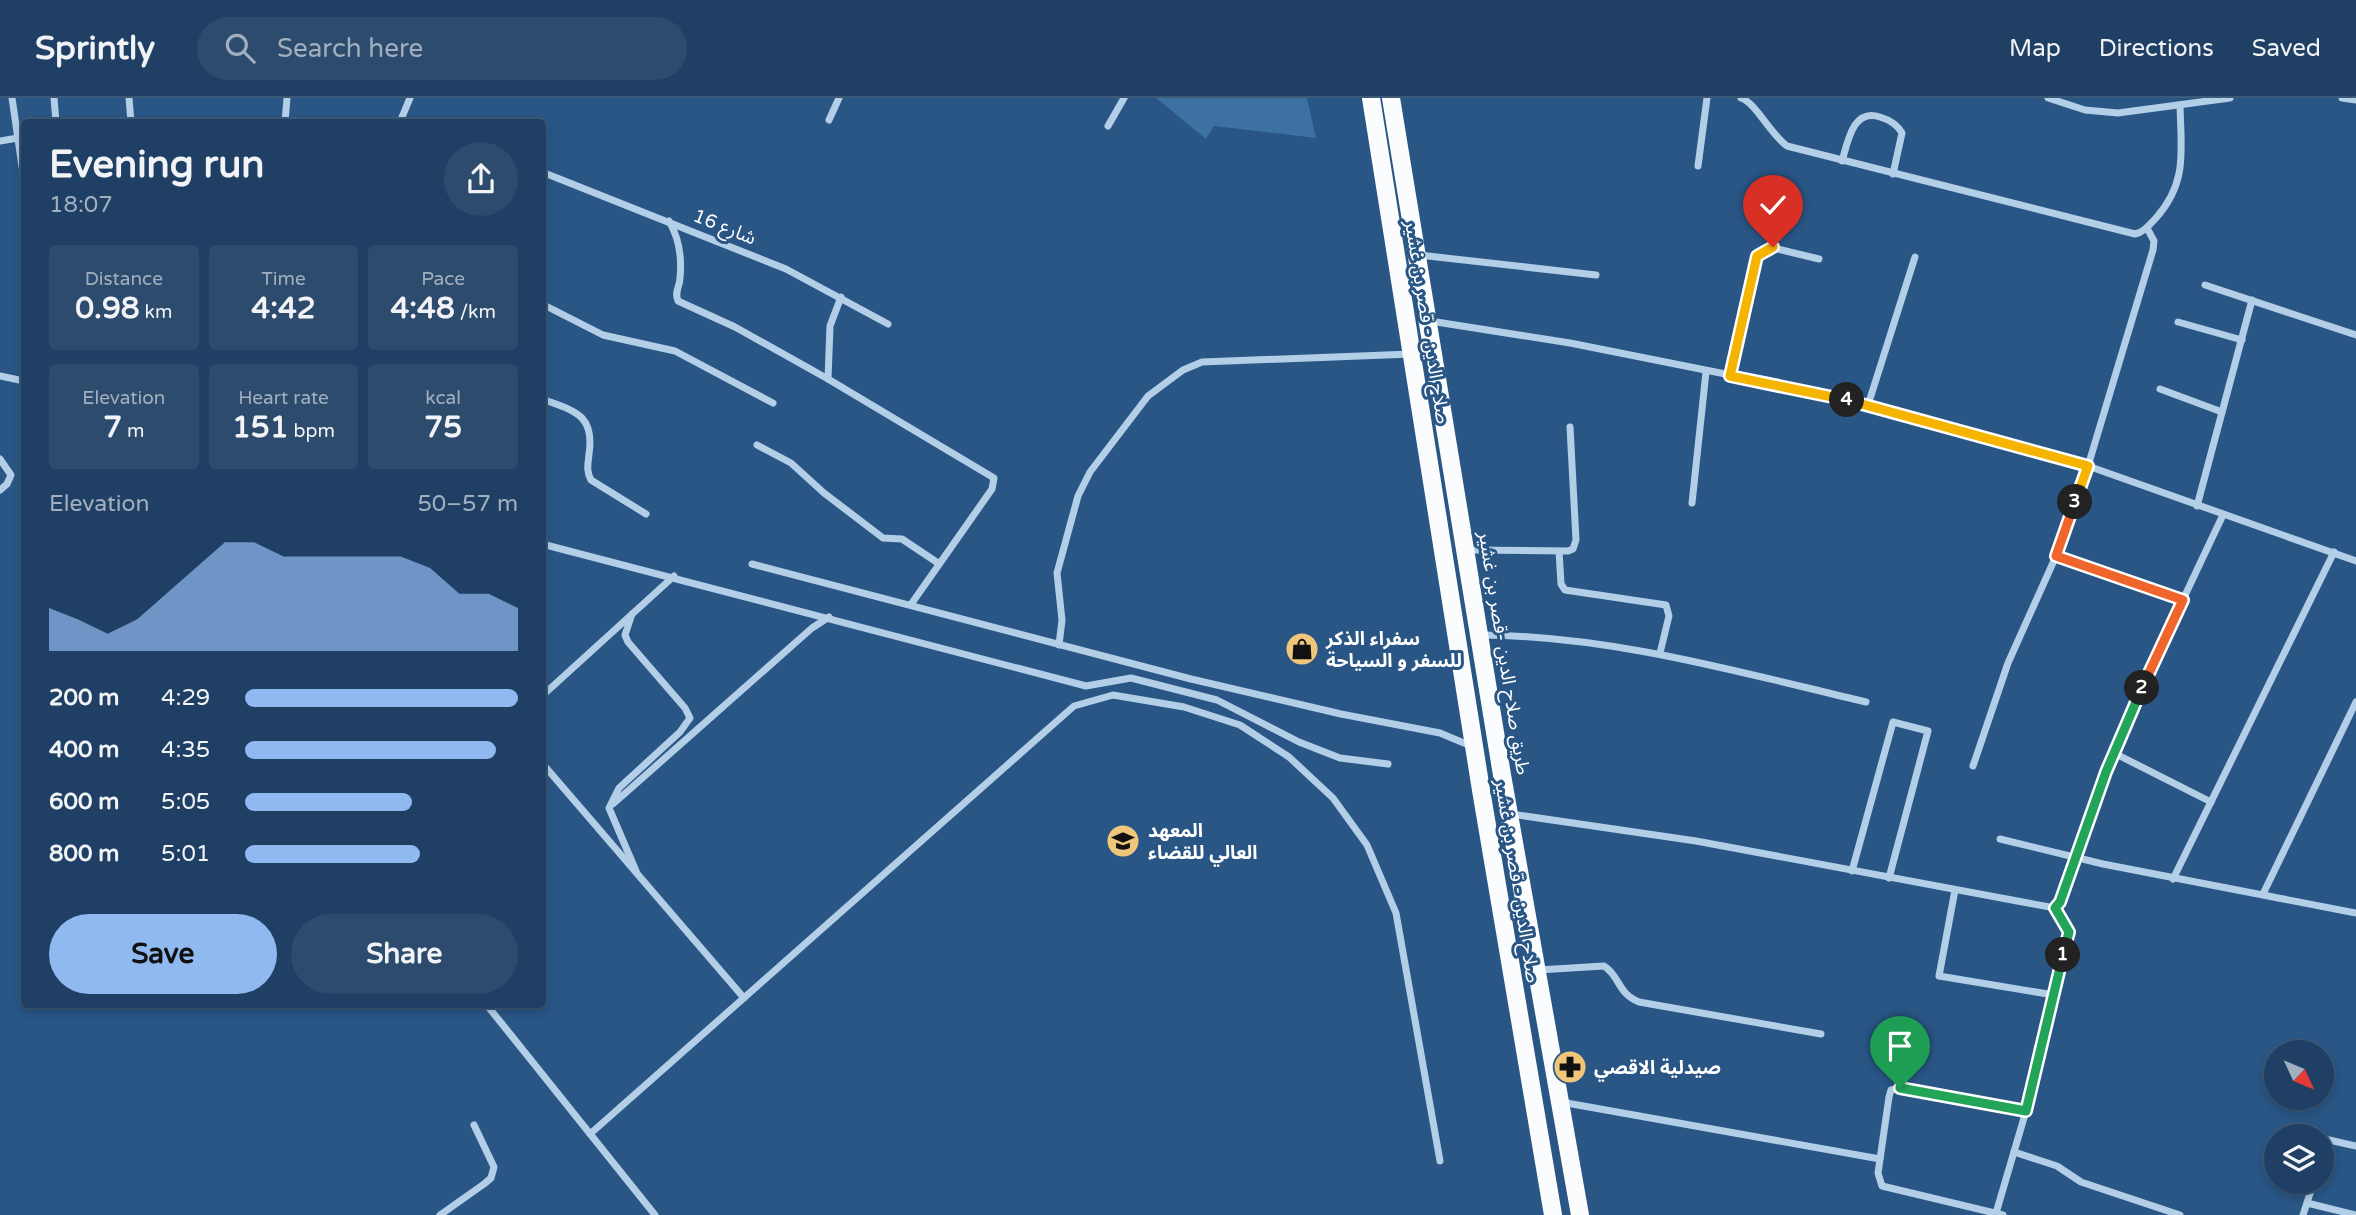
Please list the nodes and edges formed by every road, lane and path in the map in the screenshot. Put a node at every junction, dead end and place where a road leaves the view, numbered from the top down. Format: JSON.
{"nodes":[{"id":1,"x":12,"y":98,"type":"edge"},
{"id":2,"x":54,"y":98,"type":"edge"},
{"id":3,"x":129,"y":98,"type":"edge"},
{"id":4,"x":288,"y":98,"type":"edge"},
{"id":5,"x":410,"y":98,"type":"edge"},
{"id":6,"x":839,"y":98,"type":"edge"},
{"id":7,"x":1124,"y":98,"type":"edge"},
{"id":8,"x":1371,"y":98,"type":"edge"},
{"id":9,"x":1391,"y":98,"type":"edge"},
{"id":10,"x":1707,"y":98,"type":"edge"},
{"id":11,"x":1741,"y":98,"type":"edge"},
{"id":12,"x":2048,"y":98,"type":"edge"},
{"id":13,"x":2230,"y":98,"type":"edge"},
{"id":14,"x":2342,"y":98,"type":"edge"},
{"id":15,"x":2356,"y":100,"type":"edge"},
{"id":16,"x":2180,"y":105,"type":"junction"},
{"id":17,"x":56,"y":119,"type":"edge"},
{"id":18,"x":131,"y":119,"type":"edge"},
{"id":19,"x":285,"y":119,"type":"edge"},
{"id":20,"x":405,"y":119,"type":"edge"},
{"id":21,"x":829,"y":120,"type":"dead end"},
{"id":22,"x":1108,"y":126,"type":"dead end"},
{"id":23,"x":18,"y":138,"type":"junction"},
{"id":24,"x":0,"y":141,"type":"edge"},
{"id":25,"x":21,"y":159,"type":"edge"},
{"id":26,"x":1842,"y":161,"type":"junction"},
{"id":27,"x":1698,"y":166,"type":"dead end"},
{"id":28,"x":546,"y":174,"type":"edge"},
{"id":29,"x":1893,"y":174,"type":"junction"},
{"id":30,"x":668,"y":220,"type":"junction"},
{"id":31,"x":2147,"y":228,"type":"junction"},
{"id":32,"x":1419,"y":255,"type":"junction"},
{"id":33,"x":1915,"y":257,"type":"dead end"},
{"id":34,"x":1819,"y":259,"type":"dead end"},
{"id":35,"x":1596,"y":275,"type":"dead end"},
{"id":36,"x":2205,"y":285,"type":"dead end"},
{"id":37,"x":841,"y":297,"type":"junction"},
{"id":38,"x":2252,"y":300,"type":"junction"},
{"id":39,"x":546,"y":306,"type":"edge"},
{"id":40,"x":1430,"y":321,"type":"junction"},
{"id":41,"x":2178,"y":321,"type":"dead end"},
{"id":42,"x":888,"y":324,"type":"dead end"},
{"id":43,"x":2356,"y":335,"type":"edge"},
{"id":44,"x":2242,"y":340,"type":"junction"},
{"id":45,"x":1412,"y":354,"type":"junction"},
{"id":46,"x":1706,"y":372,"type":"junction"},
{"id":47,"x":0,"y":376,"type":"edge"},
{"id":48,"x":1730,"y":376,"type":"junction"},
{"id":49,"x":21,"y":380,"type":"edge"},
{"id":50,"x":831,"y":382,"type":"junction"},
{"id":51,"x":2160,"y":389,"type":"dead end"},
{"id":52,"x":546,"y":401,"type":"edge"},
{"id":53,"x":773,"y":403,"type":"dead end"},
{"id":54,"x":1868,"y":405,"type":"junction"},
{"id":55,"x":2222,"y":412,"type":"junction"},
{"id":56,"x":1570,"y":427,"type":"dead end"},
{"id":57,"x":757,"y":445,"type":"dead end"},
{"id":58,"x":0,"y":459,"type":"edge"},
{"id":59,"x":2088,"y":466,"type":"junction"},
{"id":60,"x":0,"y":490,"type":"edge"},
{"id":61,"x":1692,"y":503,"type":"dead end"},
{"id":62,"x":2197,"y":506,"type":"junction"},
{"id":63,"x":646,"y":514,"type":"dead end"},
{"id":64,"x":2223,"y":515,"type":"junction"},
{"id":65,"x":546,"y":545,"type":"edge"},
{"id":66,"x":1468,"y":550,"type":"junction"},
{"id":67,"x":1559,"y":551,"type":"junction"},
{"id":68,"x":2334,"y":552,"type":"junction"},
{"id":69,"x":2056,"y":556,"type":"junction"},
{"id":70,"x":2356,"y":561,"type":"edge"},
{"id":71,"x":938,"y":563,"type":"junction"},
{"id":72,"x":752,"y":564,"type":"dead end"},
{"id":73,"x":674,"y":576,"type":"junction"},
{"id":74,"x":2183,"y":600,"type":"junction"},
{"id":75,"x":912,"y":603,"type":"junction"},
{"id":76,"x":632,"y":614,"type":"junction"},
{"id":77,"x":829,"y":617,"type":"junction"},
{"id":78,"x":1482,"y":635,"type":"junction"},
{"id":79,"x":1059,"y":645,"type":"junction"},
{"id":80,"x":1660,"y":653,"type":"junction"},
{"id":81,"x":546,"y":692,"type":"edge"},
{"id":82,"x":1866,"y":702,"type":"dead end"},
{"id":83,"x":2356,"y":702,"type":"edge"},
{"id":84,"x":1496,"y":728,"type":"junction"},
{"id":85,"x":1474,"y":741,"type":"junction"},
{"id":86,"x":2114,"y":753,"type":"junction"},
{"id":87,"x":1388,"y":764,"type":"dead end"},
{"id":88,"x":1973,"y":766,"type":"dead end"},
{"id":89,"x":546,"y":768,"type":"edge"},
{"id":90,"x":2211,"y":802,"type":"junction"},
{"id":91,"x":609,"y":808,"type":"junction"},
{"id":92,"x":1510,"y":809,"type":"junction"},
{"id":93,"x":1485,"y":811,"type":"junction"},
{"id":94,"x":2000,"y":839,"type":"dead end"},
{"id":95,"x":2074,"y":858,"type":"junction"},
{"id":96,"x":636,"y":871,"type":"junction"},
{"id":97,"x":1852,"y":871,"type":"junction"},
{"id":98,"x":1889,"y":878,"type":"junction"},
{"id":99,"x":2173,"y":879,"type":"junction"},
{"id":100,"x":1955,"y":890,"type":"junction"},
{"id":101,"x":2263,"y":894,"type":"junction"},
{"id":102,"x":2055,"y":908,"type":"junction"},
{"id":103,"x":2356,"y":913,"type":"edge"},
{"id":104,"x":1538,"y":971,"type":"junction"},
{"id":105,"x":2054,"y":995,"type":"junction"},
{"id":106,"x":744,"y":998,"type":"junction"},
{"id":107,"x":489,"y":1008,"type":"edge"},
{"id":108,"x":1821,"y":1034,"type":"dead end"},
{"id":109,"x":1561,"y":1101,"type":"junction"},
{"id":110,"x":2026,"y":1111,"type":"junction"},
{"id":111,"x":474,"y":1125,"type":"dead end"},
{"id":112,"x":590,"y":1134,"type":"junction"},
{"id":113,"x":2334,"y":1141,"type":"edge"},
{"id":114,"x":2356,"y":1146,"type":"edge"},
{"id":115,"x":2014,"y":1152,"type":"junction"},
{"id":116,"x":1880,"y":1159,"type":"junction"},
{"id":117,"x":1440,"y":1161,"type":"dead end"},
{"id":118,"x":2310,"y":1194,"type":"edge"},
{"id":119,"x":2307,"y":1203,"type":"junction"},
{"id":120,"x":1964,"y":1211,"type":"edge"},
{"id":121,"x":2000,"y":1214,"type":"edge"},
{"id":122,"x":2356,"y":1214,"type":"edge"},
{"id":123,"x":440,"y":1215,"type":"edge"},
{"id":124,"x":655,"y":1215,"type":"edge"},
{"id":125,"x":1553,"y":1215,"type":"edge"},
{"id":126,"x":1580,"y":1215,"type":"edge"},
{"id":127,"x":2180,"y":1215,"type":"edge"},
{"id":128,"x":2302,"y":1215,"type":"edge"}],
"edges":[{"from":1,"to":23,"type":"street"},
{"from":2,"to":17,"type":"street"},
{"from":3,"to":18,"type":"street"},
{"from":4,"to":19,"type":"street"},
{"from":5,"to":20,"type":"street"},
{"from":6,"to":21,"type":"street"},
{"from":7,"to":22,"type":"street"},
{"from":8,"to":45,"type":"highway","name":"صلاح الدين - قصر بن غشير"},
{"from":9,"to":32,"type":"highway","name":"طريق صلاح الدين -قصر بن غشير"},
{"from":10,"to":27,"type":"street"},
{"from":11,"to":26,"type":"street"},
{"from":12,"to":16,"type":"street"},
{"from":13,"to":16,"type":"street"},
{"from":14,"to":15,"type":"street"},
{"from":16,"to":31,"type":"street"},
{"from":23,"to":24,"type":"street"},
{"from":23,"to":25,"type":"street"},
{"from":26,"to":29,"type":"street"},
{"from":26,"to":29,"type":"street"},
{"from":28,"to":30,"type":"street","name":"شارع 16"},
{"from":29,"to":31,"type":"street"},
{"from":30,"to":37,"type":"street","name":"شارع 16"},
{"from":30,"to":50,"type":"street"},
{"from":31,"to":59,"type":"street"},
{"from":32,"to":35,"type":"street"},
{"from":32,"to":40,"type":"highway","name":"طريق صلاح الدين -قصر بن غشير"},
{"from":33,"to":54,"type":"street"},
{"from":34,"to":48,"type":"street"},
{"from":36,"to":38,"type":"street"},
{"from":37,"to":42,"type":"street","name":"شارع 16"},
{"from":37,"to":50,"type":"street"},
{"from":38,"to":43,"type":"street"},
{"from":38,"to":44,"type":"street"},
{"from":39,"to":53,"type":"street"},
{"from":40,"to":46,"type":"street"},
{"from":40,"to":66,"type":"highway","name":"طريق صلاح الدين -قصر بن غشير"},
{"from":41,"to":44,"type":"street"},
{"from":44,"to":55,"type":"street"},
{"from":45,"to":79,"type":"street"},
{"from":45,"to":85,"type":"highway","name":"صلاح الدين - قصر بن غشير"},
{"from":46,"to":48,"type":"street"},
{"from":46,"to":61,"type":"street"},
{"from":47,"to":49,"type":"street"},
{"from":48,"to":54,"type":"street"},
{"from":50,"to":71,"type":"street"},
{"from":51,"to":55,"type":"street"},
{"from":52,"to":63,"type":"street"},
{"from":54,"to":59,"type":"street"},
{"from":55,"to":62,"type":"street"},
{"from":56,"to":67,"type":"street"},
{"from":57,"to":71,"type":"street"},
{"from":58,"to":60,"type":"street"},
{"from":59,"to":62,"type":"street"},
{"from":59,"to":69,"type":"street"},
{"from":62,"to":64,"type":"street"},
{"from":64,"to":68,"type":"street"},
{"from":64,"to":74,"type":"street"},
{"from":65,"to":73,"type":"street"},
{"from":66,"to":67,"type":"street"},
{"from":66,"to":78,"type":"highway","name":"طريق صلاح الدين -قصر بن غشير"},
{"from":67,"to":80,"type":"street"},
{"from":68,"to":70,"type":"street"},
{"from":68,"to":90,"type":"street"},
{"from":69,"to":74,"type":"street"},
{"from":69,"to":88,"type":"street"},
{"from":71,"to":75,"type":"street"},
{"from":72,"to":75,"type":"street"},
{"from":73,"to":76,"type":"street"},
{"from":73,"to":77,"type":"street"},
{"from":74,"to":86,"type":"street"},
{"from":75,"to":79,"type":"street"},
{"from":76,"to":81,"type":"street"},
{"from":76,"to":91,"type":"street"},
{"from":77,"to":87,"type":"street"},
{"from":77,"to":91,"type":"street"},
{"from":78,"to":80,"type":"street"},
{"from":78,"to":84,"type":"highway","name":"طريق صلاح الدين -قصر بن غشير"},
{"from":79,"to":85,"type":"street"},
{"from":80,"to":82,"type":"street"},
{"from":83,"to":101,"type":"street"},
{"from":84,"to":85,"type":"highway"},
{"from":84,"to":92,"type":"highway","name":"طريق صلاح الدين -قصر بن غشير"},
{"from":85,"to":93,"type":"highway","name":"صلاح الدين - قصر بن غشير"},
{"from":86,"to":90,"type":"street"},
{"from":86,"to":95,"type":"street"},
{"from":89,"to":96,"type":"street"},
{"from":90,"to":99,"type":"street"},
{"from":91,"to":96,"type":"street"},
{"from":92,"to":93,"type":"highway"},
{"from":92,"to":97,"type":"street"},
{"from":92,"to":104,"type":"highway","name":"طريق صلاح الدين -قصر بن غشير"},
{"from":93,"to":125,"type":"highway","name":"صلاح الدين - قصر بن غشير"},
{"from":94,"to":95,"type":"street"},
{"from":95,"to":99,"type":"street"},
{"from":95,"to":102,"type":"street"},
{"from":96,"to":106,"type":"street"},
{"from":97,"to":98,"type":"street"},
{"from":97,"to":98,"type":"street"},
{"from":98,"to":100,"type":"street"},
{"from":99,"to":101,"type":"street"},
{"from":100,"to":102,"type":"street"},
{"from":100,"to":105,"type":"street"},
{"from":101,"to":103,"type":"street"},
{"from":102,"to":105,"type":"street"},
{"from":104,"to":108,"type":"street"},
{"from":104,"to":109,"type":"highway","name":"طريق صلاح الدين -قصر بن غشير"},
{"from":105,"to":110,"type":"street"},
{"from":106,"to":112,"type":"street"},
{"from":106,"to":117,"type":"street"},
{"from":107,"to":112,"type":"street"},
{"from":109,"to":116,"type":"street"},
{"from":109,"to":126,"type":"highway","name":"طريق صلاح الدين -قصر بن غشير"},
{"from":110,"to":115,"type":"street"},
{"from":110,"to":116,"type":"street"},
{"from":111,"to":123,"type":"street"},
{"from":112,"to":124,"type":"street"},
{"from":113,"to":114,"type":"street"},
{"from":115,"to":121,"type":"street"},
{"from":115,"to":127,"type":"street"},
{"from":116,"to":120,"type":"street"},
{"from":118,"to":119,"type":"street"},
{"from":119,"to":122,"type":"street"},
{"from":119,"to":128,"type":"street"},
{"from":120,"to":121,"type":"street"}]}
